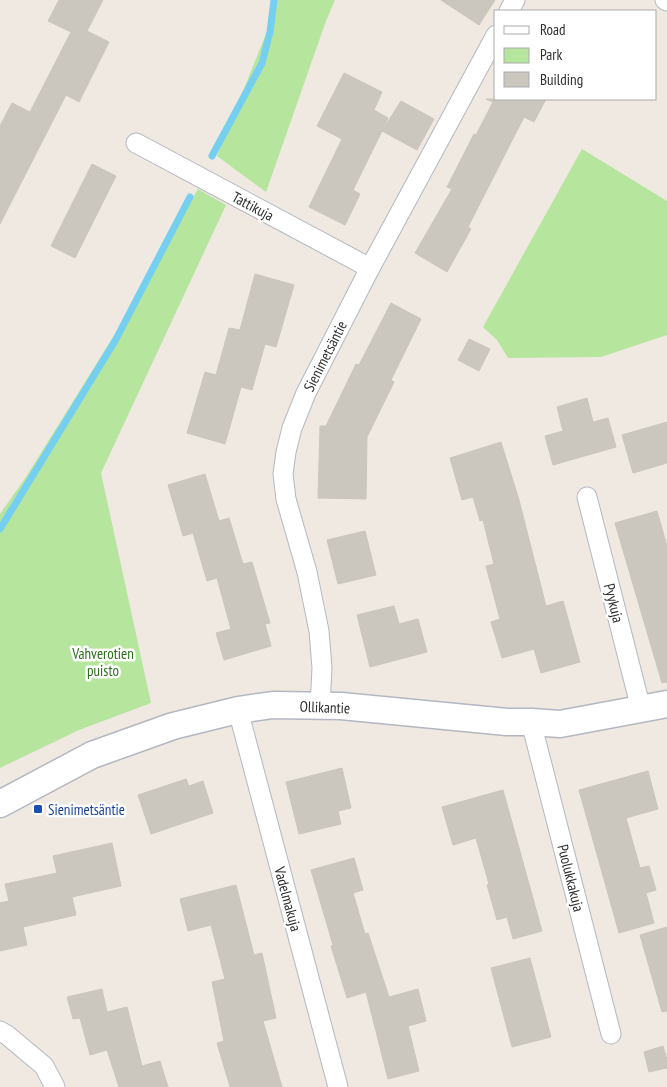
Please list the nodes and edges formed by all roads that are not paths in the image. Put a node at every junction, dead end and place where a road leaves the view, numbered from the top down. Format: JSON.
{"nodes":[{"id":1,"x":494,"y":39,"type":"edge"},
{"id":2,"x":136,"y":143,"type":"dead end"},
{"id":3,"x":370,"y":268,"type":"junction"},
{"id":4,"x":587,"y":497,"type":"dead end"},
{"id":5,"x":667,"y":704,"type":"edge"},
{"id":6,"x":320,"y":706,"type":"junction"},
{"id":7,"x":641,"y":709,"type":"junction"},
{"id":8,"x":238,"y":710,"type":"junction"},
{"id":9,"x":531,"y":722,"type":"junction"},
{"id":10,"x":0,"y":804,"type":"edge"},
{"id":11,"x":0,"y":1031,"type":"edge"},
{"id":12,"x":611,"y":1034,"type":"dead end"},
{"id":13,"x":55,"y":1087,"type":"edge"},
{"id":14,"x":338,"y":1087,"type":"edge"}],
"edges":[{"from":1,"to":3,"type":"street","name":"Sienimetsäntie"},
{"from":2,"to":3,"type":"street","name":"Tattikuja"},
{"from":3,"to":6,"type":"street","name":"Sienimetsäntie"},
{"from":4,"to":7,"type":"street","name":"Pyykuja"},
{"from":5,"to":7,"type":"street","name":"Ollikantie"},
{"from":6,"to":8,"type":"street","name":"Ollikantie"},
{"from":6,"to":9,"type":"street","name":"Ollikantie"},
{"from":7,"to":9,"type":"street","name":"Ollikantie"},
{"from":8,"to":10,"type":"street","name":"Ollikantie"},
{"from":8,"to":14,"type":"street","name":"Vadelmakuja"},
{"from":9,"to":12,"type":"street","name":"Puolukkakuja"},
{"from":11,"to":13,"type":"street"}]}
